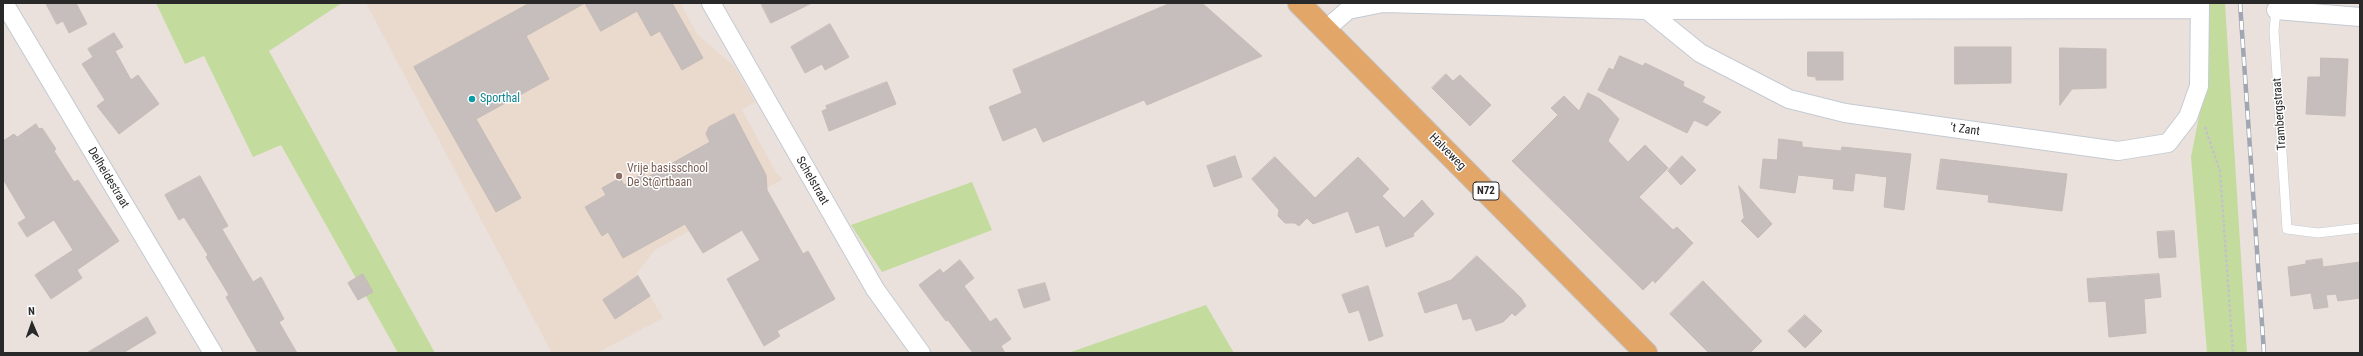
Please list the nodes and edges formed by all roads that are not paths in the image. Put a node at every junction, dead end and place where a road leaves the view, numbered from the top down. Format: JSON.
{"nodes":[{"id":1,"x":4,"y":3,"type":"edge"},
{"id":2,"x":711,"y":3,"type":"edge"},
{"id":3,"x":1299,"y":3,"type":"edge"},
{"id":4,"x":2200,"y":6,"type":"edge"},
{"id":5,"x":1349,"y":7,"type":"edge"},
{"id":6,"x":1647,"y":10,"type":"junction"},
{"id":7,"x":2276,"y":10,"type":"joint"},
{"id":8,"x":2360,"y":17,"type":"edge"},
{"id":9,"x":1325,"y":30,"type":"junction"},
{"id":10,"x":2360,"y":228,"type":"edge"},
{"id":11,"x":213,"y":353,"type":"edge"},
{"id":12,"x":921,"y":353,"type":"edge"},
{"id":13,"x":1646,"y":353,"type":"edge"}],
"edges":[{"from":1,"to":11,"type":"street","name":"Delheidestraat"},
{"from":2,"to":12,"type":"street","name":"Schelstraat"},
{"from":3,"to":9,"type":"main road","name":"Halveweg","number":"N72"},
{"from":4,"to":6,"type":"street","name":"'t Zant"},
{"from":4,"to":6,"type":"street","name":"'t Zant"},
{"from":5,"to":6,"type":"street","name":"'t Zant"},
{"from":5,"to":9,"type":"street","name":"'t Zant"},
{"from":7,"to":8,"type":"street","name":"Trambergstraat"},
{"from":7,"to":10,"type":"lane","name":"Trambergstraat"},
{"from":9,"to":13,"type":"main road","name":"Halveweg","number":"N72"}]}
